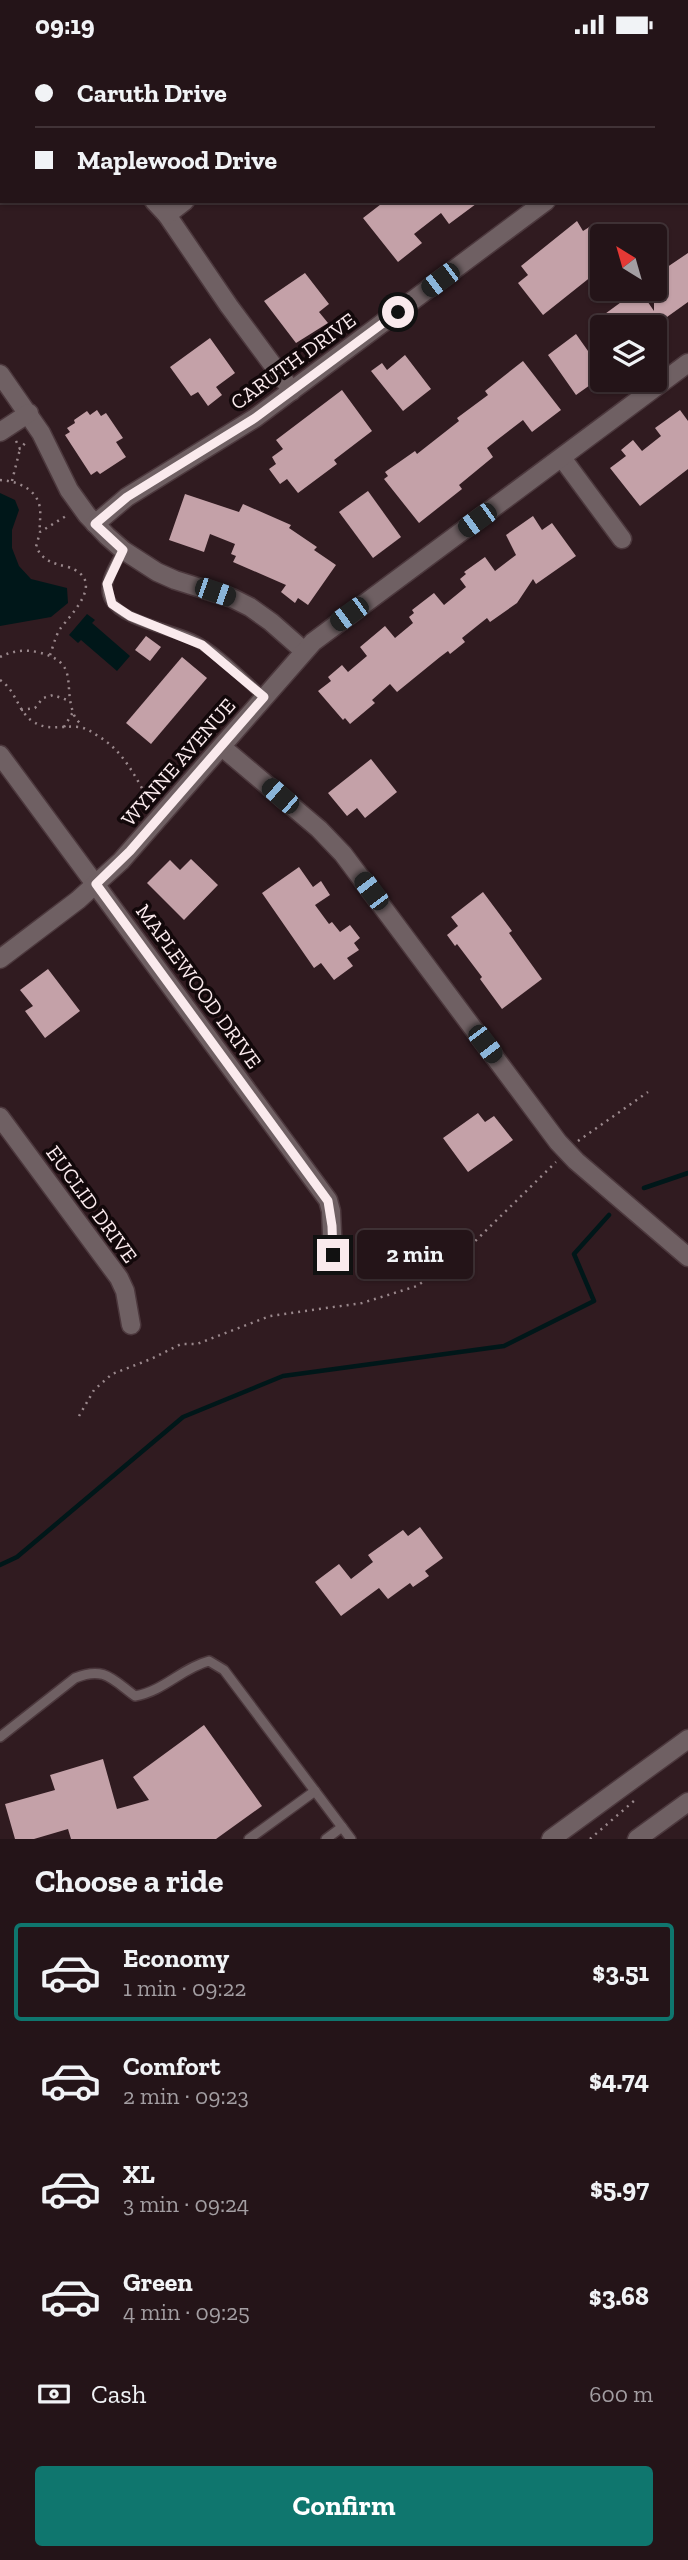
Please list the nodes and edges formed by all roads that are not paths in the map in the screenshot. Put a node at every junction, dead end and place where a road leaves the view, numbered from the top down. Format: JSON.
{"nodes":[{"id":1,"x":156,"y":203,"type":"edge"},
{"id":2,"x":183,"y":203,"type":"edge"},
{"id":3,"x":543,"y":203,"type":"edge"},
{"id":4,"x":167,"y":215,"type":"junction"},
{"id":5,"x":688,"y":363,"type":"edge"},
{"id":6,"x":0,"y":374,"type":"edge"},
{"id":7,"x":292,"y":391,"type":"junction"},
{"id":8,"x":29,"y":413,"type":"junction"},
{"id":9,"x":7,"y":435,"type":"edge"},
{"id":10,"x":562,"y":458,"type":"junction"},
{"id":11,"x":95,"y":524,"type":"junction"},
{"id":12,"x":622,"y":539,"type":"dead end"},
{"id":13,"x":123,"y":550,"type":"junction"},
{"id":14,"x":304,"y":651,"type":"junction"},
{"id":15,"x":264,"y":697,"type":"junction"},
{"id":16,"x":222,"y":747,"type":"junction"},
{"id":17,"x":0,"y":755,"type":"edge"},
{"id":18,"x":96,"y":884,"type":"junction"},
{"id":19,"x":0,"y":959,"type":"edge"},
{"id":20,"x":0,"y":1117,"type":"edge"},
{"id":21,"x":333,"y":1255,"type":"dead end"},
{"id":22,"x":688,"y":1257,"type":"edge"},
{"id":23,"x":131,"y":1325,"type":"dead end"},
{"id":24,"x":0,"y":1737,"type":"edge"},
{"id":25,"x":688,"y":1739,"type":"edge"},
{"id":26,"x":315,"y":1791,"type":"junction"},
{"id":27,"x":688,"y":1802,"type":"edge"},
{"id":28,"x":342,"y":1827,"type":"junction"},
{"id":29,"x":249,"y":1839,"type":"edge"},
{"id":30,"x":326,"y":1839,"type":"edge"},
{"id":31,"x":351,"y":1839,"type":"edge"},
{"id":32,"x":551,"y":1839,"type":"edge"},
{"id":33,"x":637,"y":1839,"type":"edge"}],
"edges":[{"from":1,"to":4,"type":"street"},
{"from":2,"to":4,"type":"street"},
{"from":3,"to":7,"type":"street","name":"CARUTH DRIVE"},
{"from":4,"to":7,"type":"street"},
{"from":5,"to":10,"type":"street","name":"WYNNE AVENUE"},
{"from":6,"to":8,"type":"street"},
{"from":7,"to":11,"type":"street","name":"CARUTH DRIVE"},
{"from":8,"to":9,"type":"street"},
{"from":8,"to":11,"type":"street"},
{"from":10,"to":12,"type":"street"},
{"from":10,"to":14,"type":"street","name":"WYNNE AVENUE"},
{"from":11,"to":13,"type":"street"},
{"from":13,"to":14,"type":"street"},
{"from":13,"to":15,"type":"lane"},
{"from":14,"to":15,"type":"street","name":"WYNNE AVENUE"},
{"from":15,"to":16,"type":"street","name":"WYNNE AVENUE"},
{"from":16,"to":18,"type":"street","name":"WYNNE AVENUE"},
{"from":16,"to":22,"type":"street"},
{"from":17,"to":18,"type":"street","name":"MAPLEWOOD DRIVE"},
{"from":18,"to":19,"type":"street","name":"WYNNE AVENUE"},
{"from":18,"to":21,"type":"street","name":"MAPLEWOOD DRIVE"},
{"from":20,"to":23,"type":"street","name":"EUCLID DRIVE"},
{"from":24,"to":26,"type":"lane"},
{"from":25,"to":32,"type":"street"},
{"from":26,"to":28,"type":"lane"},
{"from":26,"to":29,"type":"lane"},
{"from":27,"to":33,"type":"street"},
{"from":28,"to":30,"type":"lane"},
{"from":28,"to":31,"type":"lane"}]}
